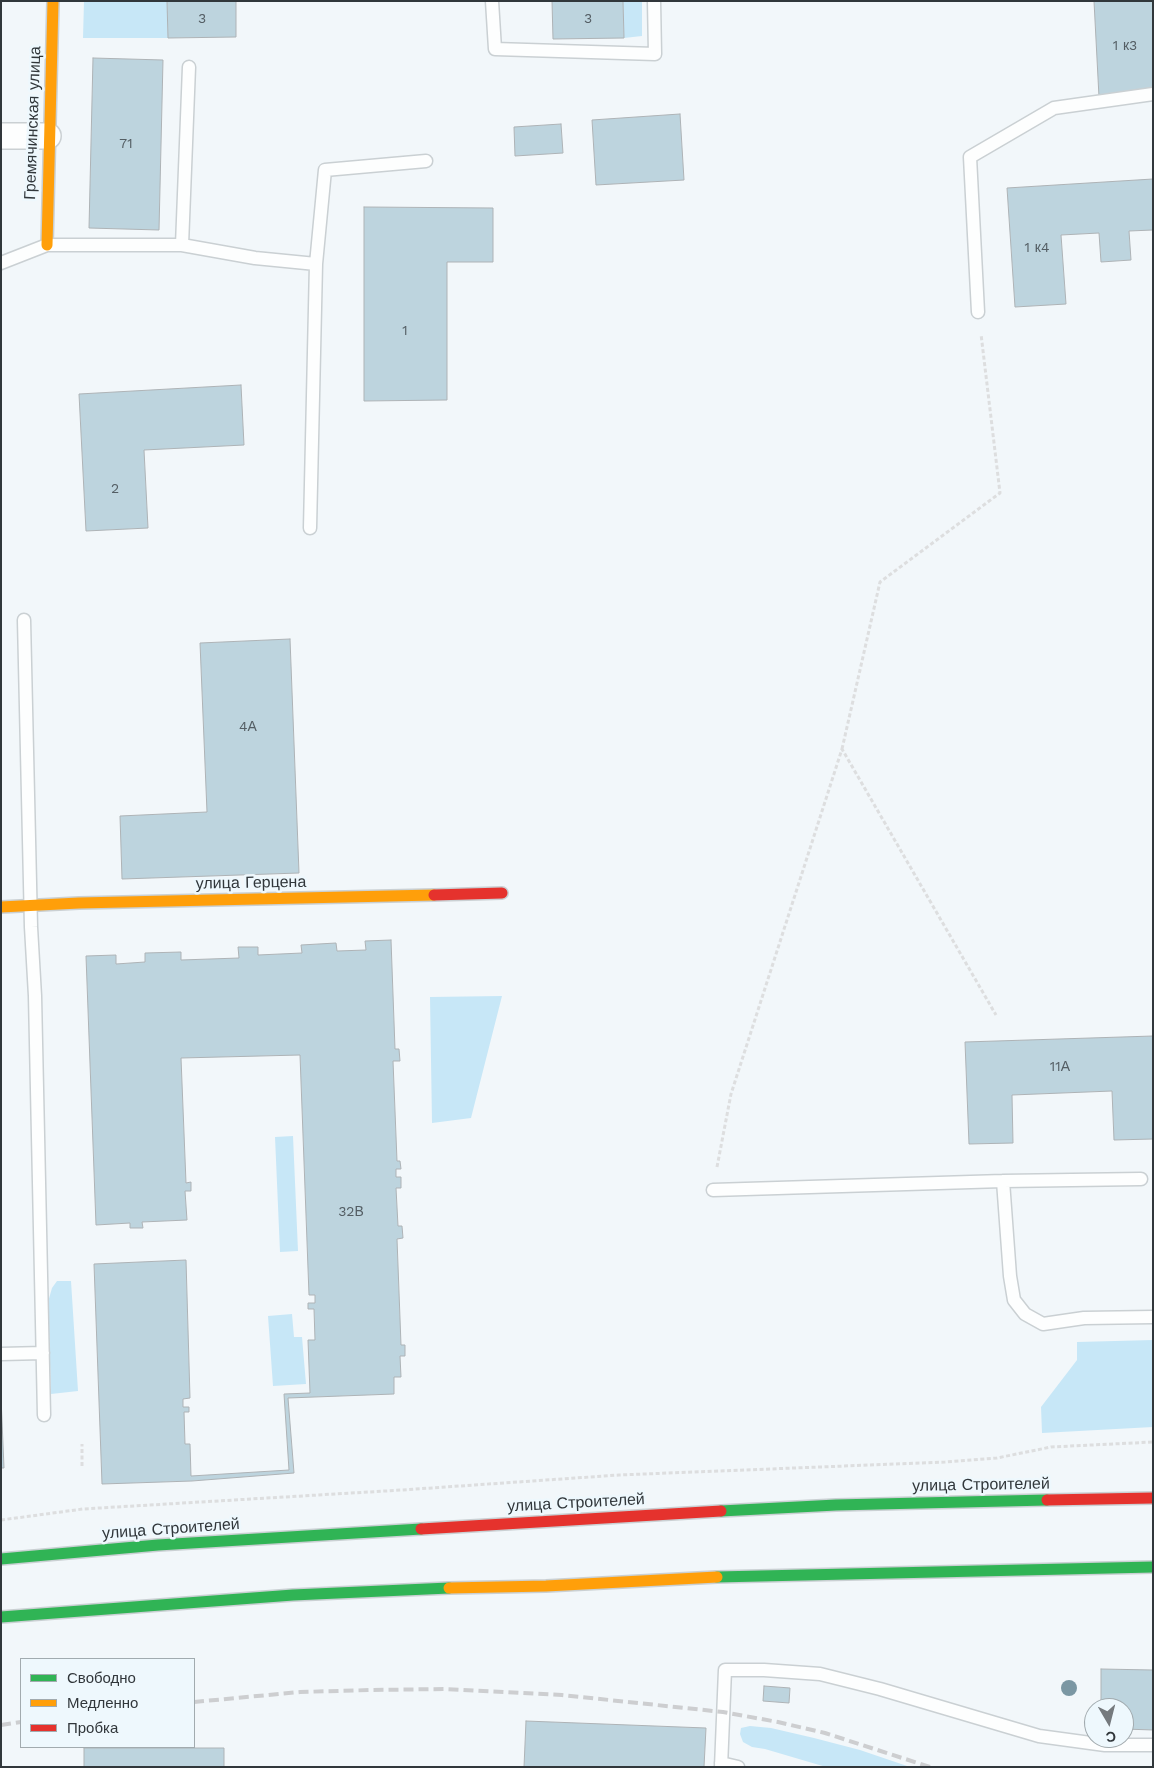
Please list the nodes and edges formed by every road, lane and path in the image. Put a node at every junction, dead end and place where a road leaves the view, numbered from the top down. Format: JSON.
{"nodes":[{"id":1,"x":53,"y":1,"type":"edge"},
{"id":2,"x":492,"y":1,"type":"edge"},
{"id":3,"x":654,"y":1,"type":"edge"},
{"id":4,"x":189,"y":67,"type":"dead end"},
{"id":5,"x":1153,"y":94,"type":"edge"},
{"id":6,"x":1,"y":136,"type":"edge"},
{"id":7,"x":48,"y":136,"type":"junction"},
{"id":8,"x":426,"y":161,"type":"dead end"},
{"id":9,"x":47,"y":245,"type":"junction"},
{"id":10,"x":182,"y":245,"type":"junction"},
{"id":11,"x":1,"y":263,"type":"edge"},
{"id":12,"x":316,"y":264,"type":"junction"},
{"id":13,"x":978,"y":312,"type":"joint"},
{"id":14,"x":310,"y":528,"type":"dead end"},
{"id":15,"x":24,"y":620,"type":"dead end"},
{"id":16,"x":842,"y":749,"type":"junction"},
{"id":17,"x":502,"y":893,"type":"dead end"},
{"id":18,"x":31,"y":905,"type":"junction"},
{"id":19,"x":1,"y":907,"type":"edge"},
{"id":20,"x":996,"y":1015,"type":"dead end"},
{"id":21,"x":1141,"y":1179,"type":"dead end"},
{"id":22,"x":1003,"y":1181,"type":"junction"},
{"id":23,"x":713,"y":1190,"type":"joint"},
{"id":24,"x":1153,"y":1317,"type":"edge"},
{"id":25,"x":43,"y":1353,"type":"junction"},
{"id":26,"x":1,"y":1354,"type":"edge"},
{"id":27,"x":44,"y":1415,"type":"dead end"},
{"id":28,"x":1153,"y":1442,"type":"edge"},
{"id":29,"x":82,"y":1444,"type":"dead end"},
{"id":30,"x":82,"y":1466,"type":"dead end"},
{"id":31,"x":1153,"y":1498,"type":"edge"},
{"id":32,"x":1,"y":1520,"type":"edge"},
{"id":33,"x":1,"y":1559,"type":"edge"},
{"id":34,"x":1153,"y":1567,"type":"edge"},
{"id":35,"x":1,"y":1617,"type":"edge"},
{"id":36,"x":1153,"y":1745,"type":"edge"},
{"id":37,"x":721,"y":1765,"type":"edge"},
{"id":38,"x":738,"y":1767,"type":"edge"}],
"edges":[{"from":1,"to":7,"type":"main road","name":"Гремячинская улица"},
{"from":2,"to":3,"type":"lane"},
{"from":4,"to":10,"type":"lane"},
{"from":5,"to":13,"type":"lane"},
{"from":6,"to":7,"type":"street"},
{"from":7,"to":9,"type":"main road","name":"Гремячинская улица"},
{"from":8,"to":12,"type":"lane"},
{"from":9,"to":10,"type":"lane"},
{"from":9,"to":11,"type":"lane"},
{"from":10,"to":12,"type":"lane"},
{"from":12,"to":14,"type":"lane"},
{"from":13,"to":16,"type":"path"},
{"from":15,"to":18,"type":"lane"},
{"from":16,"to":20,"type":"path"},
{"from":16,"to":23,"type":"path"},
{"from":17,"to":18,"type":"main road","name":"улица Герцена"},
{"from":18,"to":19,"type":"main road","name":"улица Герцена"},
{"from":18,"to":25,"type":"lane"},
{"from":21,"to":22,"type":"lane"},
{"from":22,"to":23,"type":"lane"},
{"from":22,"to":24,"type":"lane"},
{"from":25,"to":26,"type":"lane"},
{"from":25,"to":27,"type":"lane"},
{"from":28,"to":32,"type":"path"},
{"from":29,"to":30,"type":"path"},
{"from":31,"to":33,"type":"main road","name":"улица Строителей"},
{"from":34,"to":35,"type":"main road"},
{"from":36,"to":37,"type":"lane"},
{"from":37,"to":38,"type":"lane"}]}
